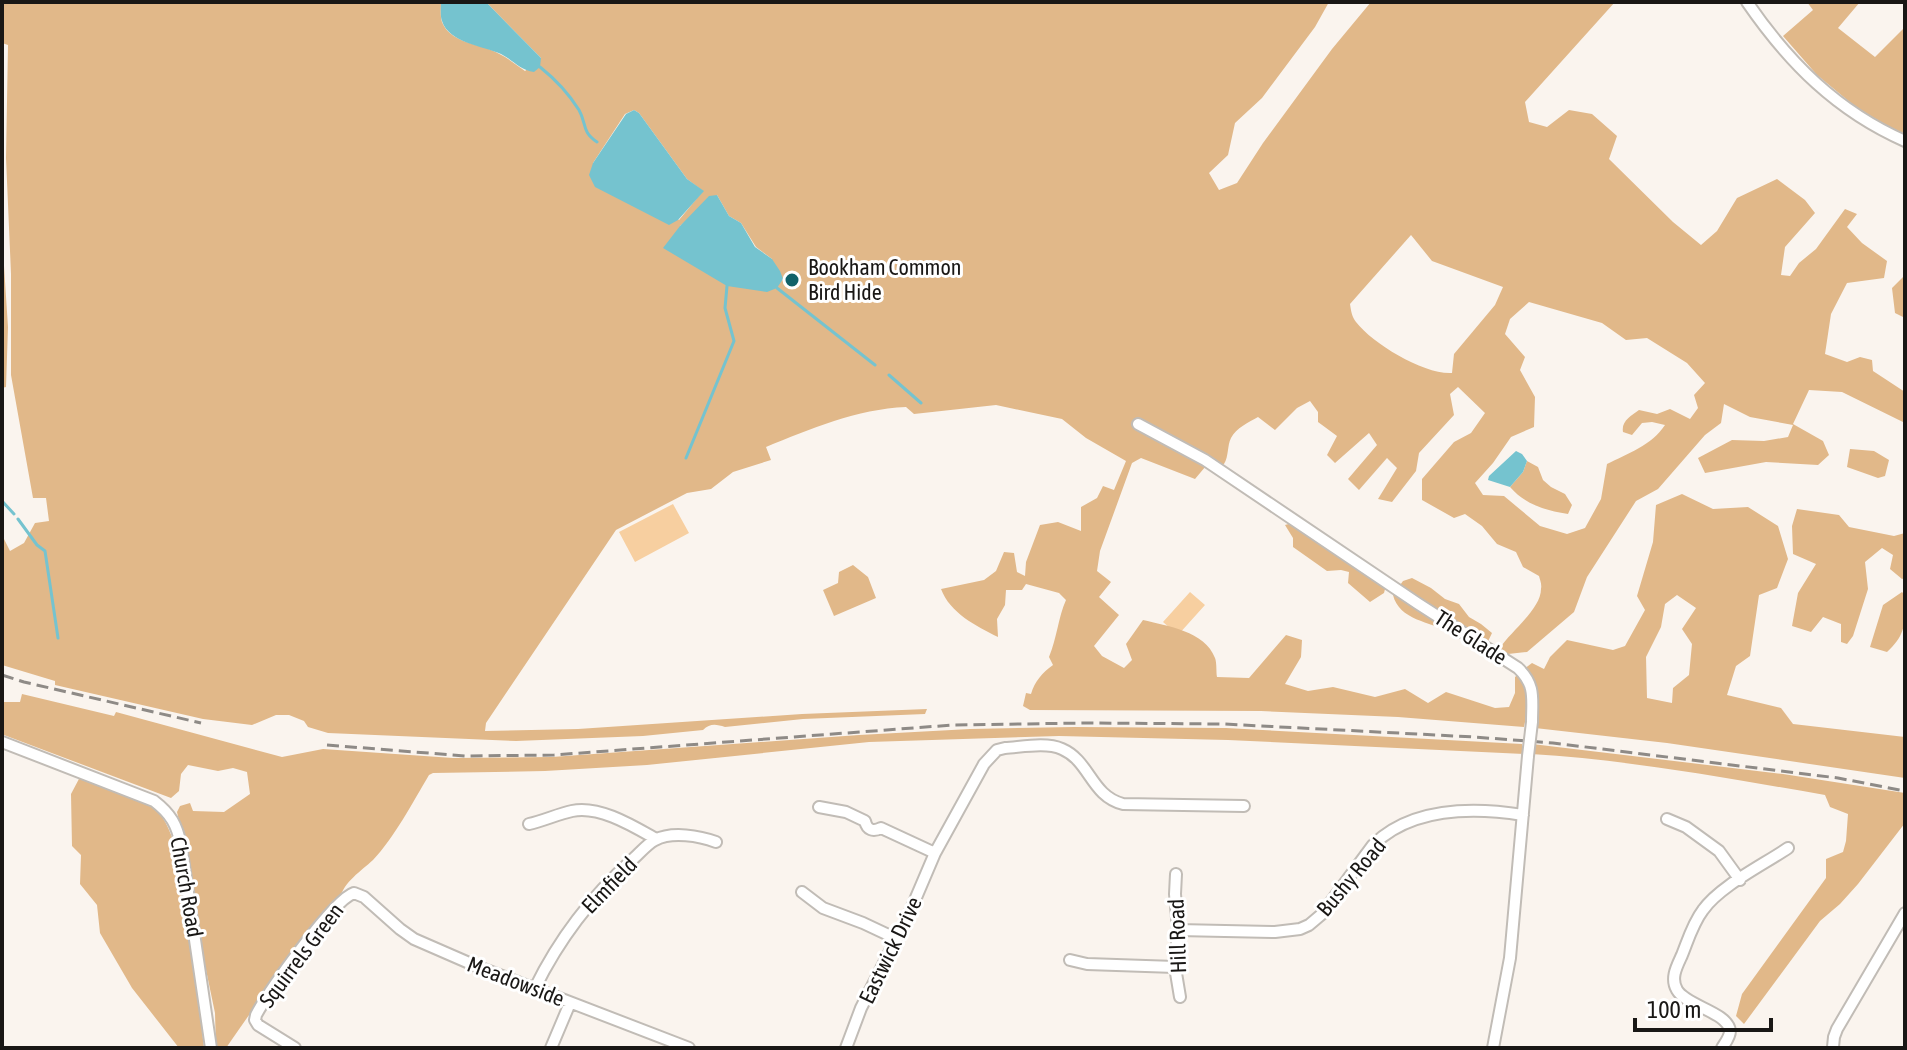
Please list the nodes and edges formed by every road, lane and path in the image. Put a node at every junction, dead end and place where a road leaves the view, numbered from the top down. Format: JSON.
{"nodes":[{"id":1,"x":1747,"y":2,"type":"edge"},
{"id":2,"x":1905,"y":141,"type":"edge"},
{"id":3,"x":1138,"y":424,"type":"dead end"},
{"id":4,"x":2,"y":742,"type":"edge"},
{"id":5,"x":1244,"y":806,"type":"dead end"},
{"id":6,"x":819,"y":807,"type":"dead end"},
{"id":7,"x":1523,"y":815,"type":"junction"},
{"id":8,"x":1667,"y":819,"type":"dead end"},
{"id":9,"x":529,"y":824,"type":"dead end"},
{"id":10,"x":656,"y":839,"type":"junction"},
{"id":11,"x":716,"y":842,"type":"dead end"},
{"id":12,"x":1788,"y":848,"type":"dead end"},
{"id":13,"x":935,"y":853,"type":"junction"},
{"id":14,"x":1176,"y":874,"type":"dead end"},
{"id":15,"x":1740,"y":880,"type":"junction"},
{"id":16,"x":802,"y":892,"type":"dead end"},
{"id":17,"x":354,"y":893,"type":"joint"},
{"id":18,"x":1905,"y":913,"type":"edge"},
{"id":19,"x":1178,"y":930,"type":"junction"},
{"id":20,"x":897,"y":939,"type":"junction"},
{"id":21,"x":1070,"y":960,"type":"dead end"},
{"id":22,"x":1175,"y":967,"type":"junction"},
{"id":23,"x":535,"y":988,"type":"junction"},
{"id":24,"x":1180,"y":997,"type":"dead end"},
{"id":25,"x":570,"y":1003,"type":"junction"},
{"id":26,"x":1822,"y":1047,"type":"edge"},
{"id":27,"x":211,"y":1048,"type":"edge"},
{"id":28,"x":295,"y":1048,"type":"edge"},
{"id":29,"x":551,"y":1048,"type":"edge"},
{"id":30,"x":689,"y":1048,"type":"edge"},
{"id":31,"x":846,"y":1048,"type":"edge"},
{"id":32,"x":1493,"y":1048,"type":"edge"},
{"id":33,"x":1722,"y":1048,"type":"edge"},
{"id":34,"x":1836,"y":1048,"type":"edge"}],
"edges":[{"from":1,"to":2,"type":"street"},
{"from":3,"to":7,"type":"street","name":"The Glade","bridge":true},
{"from":4,"to":27,"type":"street","name":"Church Road"},
{"from":5,"to":13,"type":"street","name":"Eastwick Drive"},
{"from":6,"to":13,"type":"street"},
{"from":7,"to":19,"type":"street","name":"Bushy Road"},
{"from":7,"to":32,"type":"street","name":"The Glade"},
{"from":8,"to":15,"type":"street"},
{"from":9,"to":10,"type":"street"},
{"from":10,"to":11,"type":"street","name":"Elmfield"},
{"from":10,"to":23,"type":"street","name":"Elmfield"},
{"from":12,"to":15,"type":"street"},
{"from":13,"to":20,"type":"street","name":"Eastwick Drive"},
{"from":14,"to":19,"type":"street","name":"Hill Road"},
{"from":15,"to":33,"type":"street"},
{"from":16,"to":20,"type":"street"},
{"from":17,"to":23,"type":"street","name":"Meadowside"},
{"from":17,"to":28,"type":"street","name":"Squirrels Green"},
{"from":18,"to":34,"type":"street"},
{"from":19,"to":22,"type":"street","name":"Hill Road"},
{"from":20,"to":31,"type":"street","name":"Eastwick Drive"},
{"from":21,"to":22,"type":"street"},
{"from":22,"to":24,"type":"street","name":"Hill Road"},
{"from":23,"to":25,"type":"street","name":"Meadowside"},
{"from":25,"to":29,"type":"street"},
{"from":25,"to":30,"type":"street","name":"Meadowside"},
{"from":26,"to":34,"type":"street"}]}
